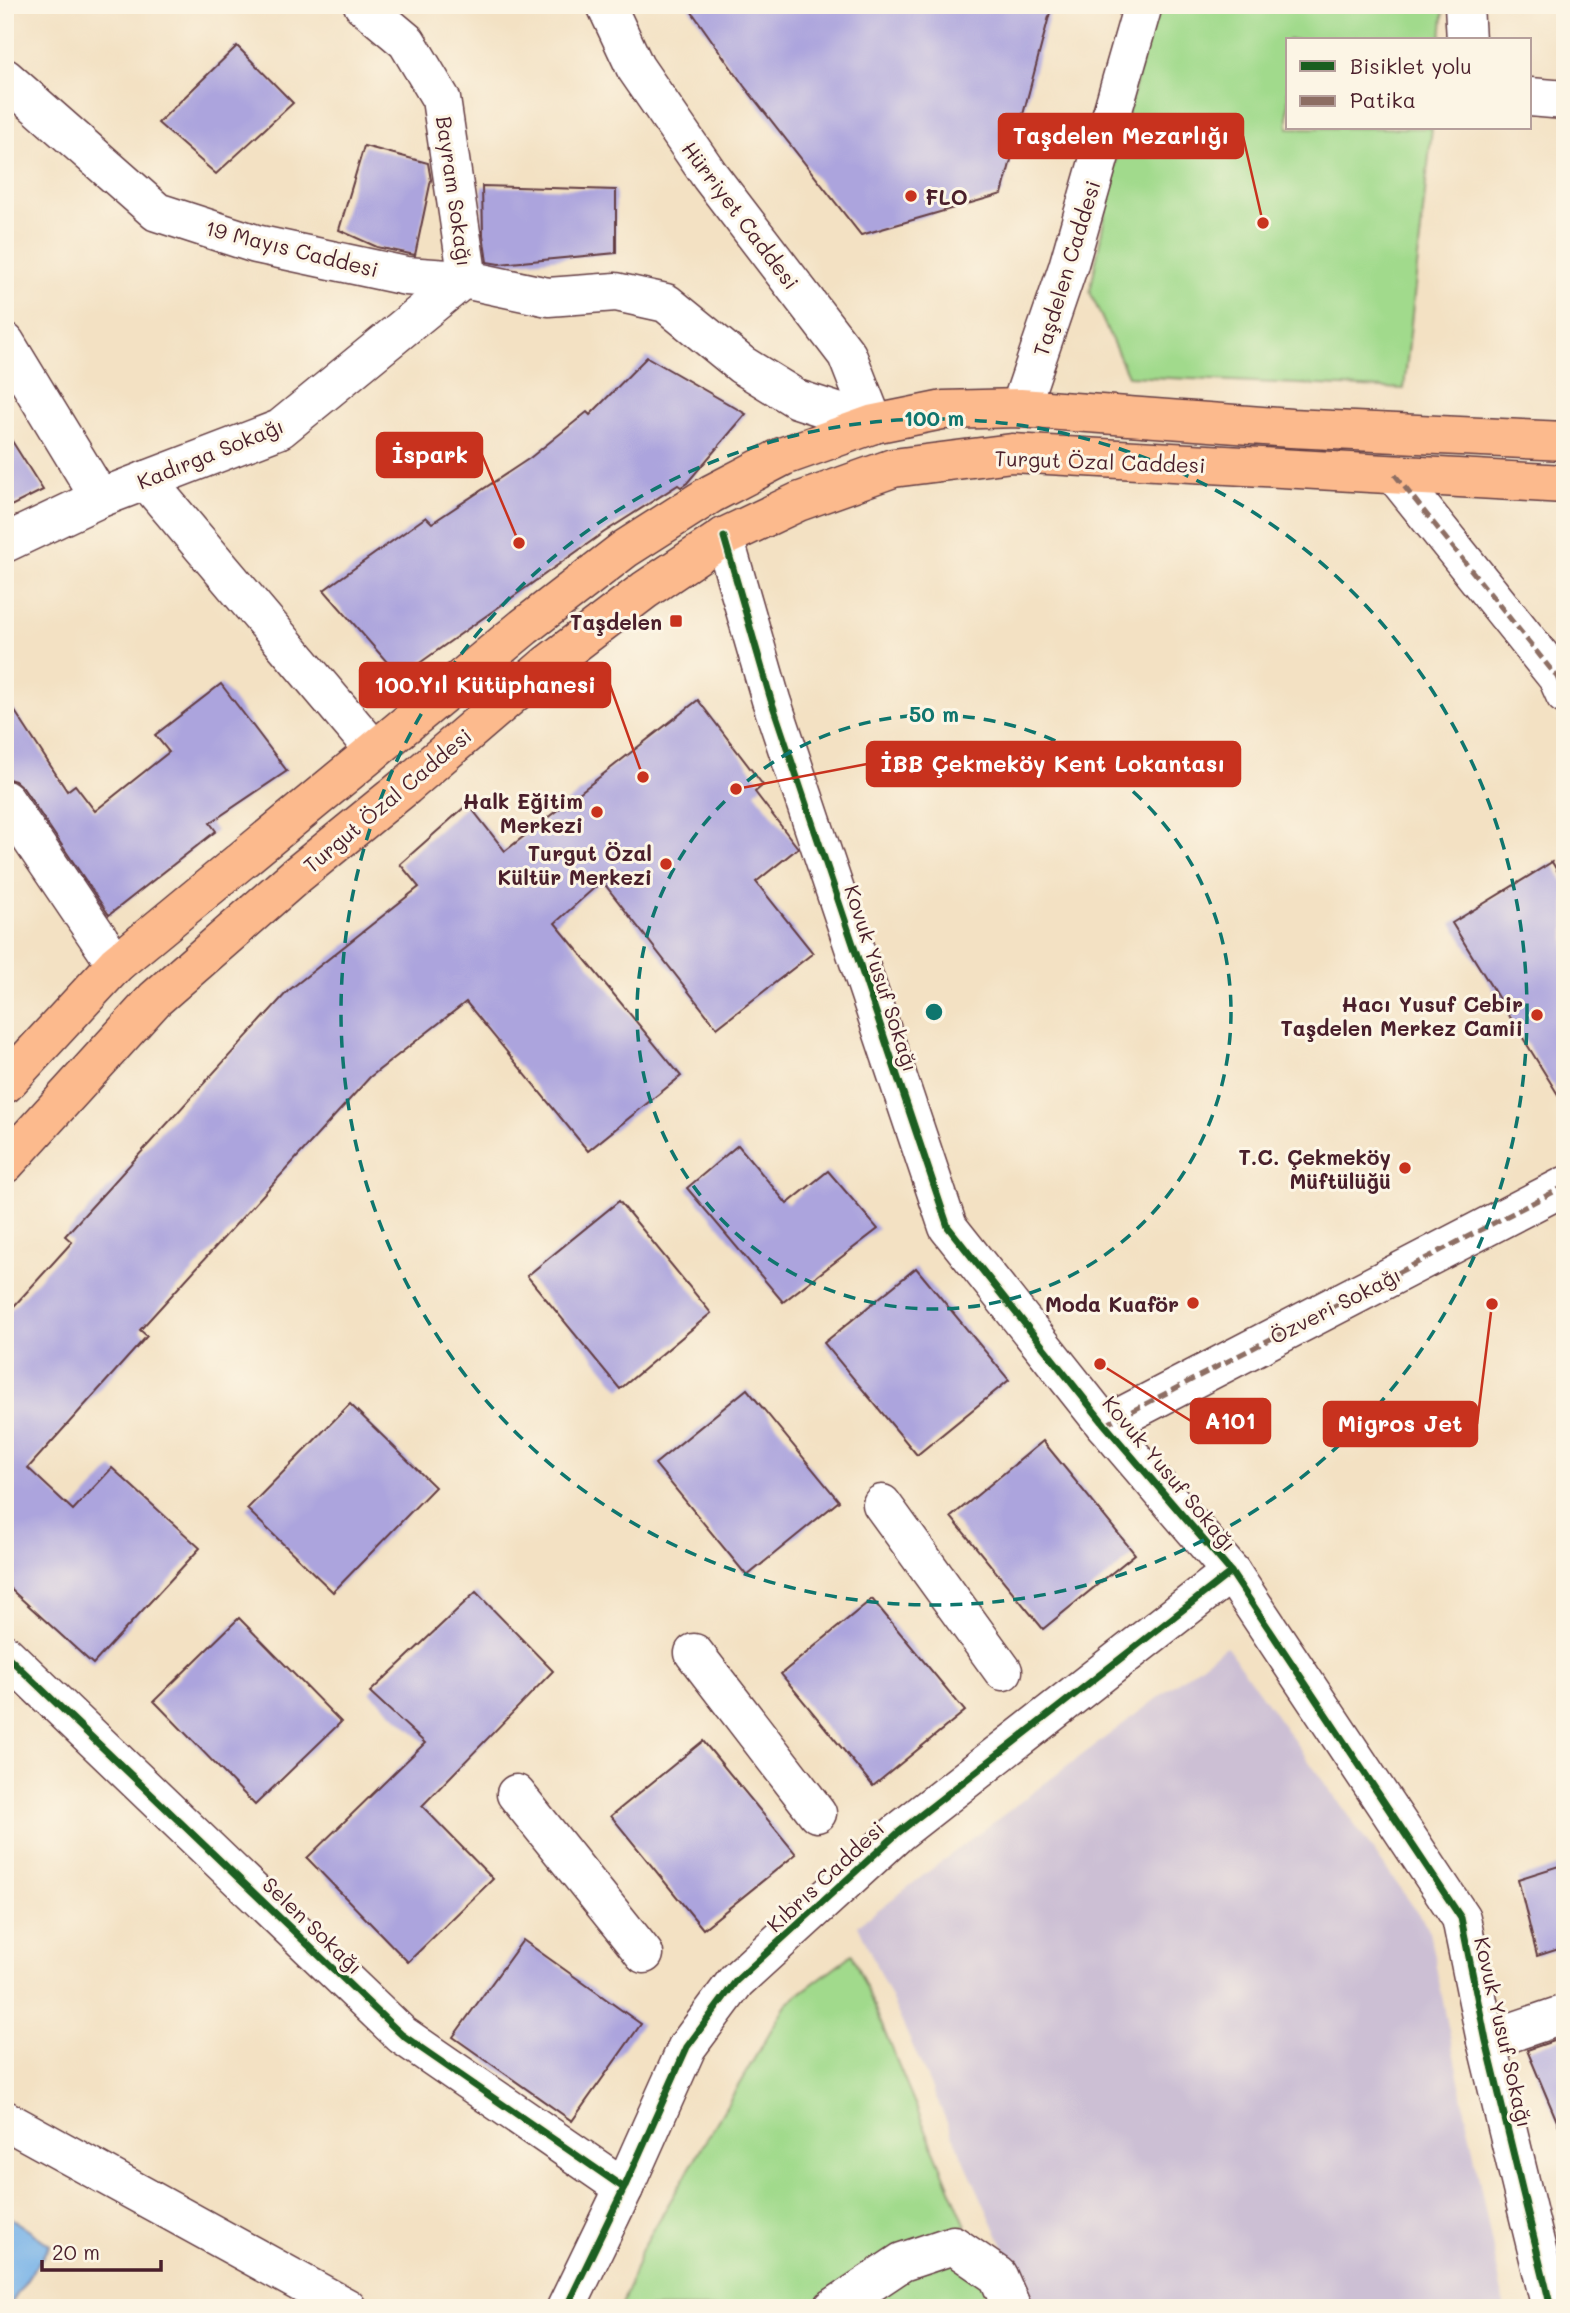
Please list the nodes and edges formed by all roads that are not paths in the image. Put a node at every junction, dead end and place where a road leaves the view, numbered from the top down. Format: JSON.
{"nodes":[{"id":1,"x":363,"y":5,"type":"edge"},
{"id":2,"x":606,"y":5,"type":"edge"},
{"id":3,"x":1143,"y":5,"type":"edge"},
{"id":4,"x":1464,"y":5,"type":"edge"},
{"id":5,"x":1466,"y":38,"type":"edge"},
{"id":6,"x":5,"y":78,"type":"edge"},
{"id":7,"x":1532,"y":97,"type":"edge"},
{"id":8,"x":1565,"y":100,"type":"edge"},
{"id":9,"x":465,"y":280,"type":"junction"},
{"id":10,"x":5,"y":342,"type":"edge"},
{"id":11,"x":1020,"y":408,"type":"junction"},
{"id":12,"x":874,"y":425,"type":"junction"},
{"id":13,"x":1565,"y":441,"type":"edge"},
{"id":14,"x":1012,"y":453,"type":"junction"},
{"id":15,"x":893,"y":468,"type":"junction"},
{"id":16,"x":1395,"y":475,"type":"junction"},
{"id":17,"x":146,"y":480,"type":"junction"},
{"id":18,"x":1565,"y":484,"type":"edge"},
{"id":19,"x":100,"y":498,"type":"junction"},
{"id":20,"x":724,"y":537,"type":"junction"},
{"id":21,"x":5,"y":543,"type":"edge"},
{"id":22,"x":1565,"y":695,"type":"edge"},
{"id":23,"x":374,"y":750,"type":"junction"},
{"id":24,"x":405,"y":786,"type":"junction"},
{"id":25,"x":5,"y":800,"type":"edge"},
{"id":26,"x":116,"y":964,"type":"junction"},
{"id":27,"x":5,"y":1084,"type":"edge"},
{"id":28,"x":5,"y":1164,"type":"edge"},
{"id":29,"x":1565,"y":1186,"type":"edge"},
{"id":30,"x":1105,"y":1425,"type":"junction"},
{"id":31,"x":882,"y":1504,"type":"dead end"},
{"id":32,"x":1231,"y":1572,"type":"junction"},
{"id":33,"x":694,"y":1653,"type":"dead end"},
{"id":34,"x":5,"y":1654,"type":"edge"},
{"id":35,"x":1003,"y":1671,"type":"dead end"},
{"id":36,"x":516,"y":1794,"type":"dead end"},
{"id":37,"x":817,"y":1814,"type":"dead end"},
{"id":38,"x":645,"y":1954,"type":"dead end"},
{"id":39,"x":1565,"y":2014,"type":"edge"},
{"id":40,"x":1486,"y":2041,"type":"junction"},
{"id":41,"x":5,"y":2120,"type":"edge"},
{"id":42,"x":624,"y":2188,"type":"junction"},
{"id":43,"x":1554,"y":2293,"type":"edge"},
{"id":44,"x":346,"y":2308,"type":"edge"},
{"id":45,"x":566,"y":2308,"type":"edge"},
{"id":46,"x":833,"y":2308,"type":"edge"},
{"id":47,"x":1012,"y":2308,"type":"edge"}],
"edges":[{"from":1,"to":9,"type":"street","name":"Bayram Sokağı"},
{"from":2,"to":12,"type":"street","name":"Hürriyet Caddesi"},
{"from":3,"to":11,"type":"street","name":"Taşdelen Caddesi"},
{"from":4,"to":5,"type":"street"},
{"from":6,"to":9,"type":"street","name":"19 Mayıs Caddesi"},
{"from":7,"to":8,"type":"street"},
{"from":9,"to":12,"type":"street","name":"19 Mayıs Caddesi"},
{"from":9,"to":17,"type":"street","name":"Kadırga Sokağı"},
{"from":10,"to":19,"type":"street"},
{"from":11,"to":12,"type":"main road","name":"Turgut Özal Caddesi"},
{"from":11,"to":13,"type":"main road","name":"Turgut Özal Caddesi"},
{"from":11,"to":14,"type":"main road"},
{"from":12,"to":15,"type":"main road"},
{"from":12,"to":23,"type":"main road","name":"Turgut Özal Caddesi"},
{"from":14,"to":15,"type":"main road","name":"Turgut Özal Caddesi"},
{"from":14,"to":16,"type":"main road","name":"Turgut Özal Caddesi"},
{"from":15,"to":20,"type":"main road","name":"Turgut Özal Caddesi"},
{"from":16,"to":18,"type":"main road","name":"Turgut Özal Caddesi"},
{"from":16,"to":22,"type":"street"},
{"from":17,"to":19,"type":"street","name":"Kadırga Sokağı"},
{"from":17,"to":23,"type":"street"},
{"from":19,"to":21,"type":"street","name":"Kadırga Sokağı"},
{"from":20,"to":24,"type":"main road","name":"Turgut Özal Caddesi"},
{"from":20,"to":30,"type":"street","name":"Kovuk Yusuf Sokağı"},
{"from":23,"to":24,"type":"main road"},
{"from":23,"to":26,"type":"main road","name":"Turgut Özal Caddesi"},
{"from":24,"to":28,"type":"main road","name":"Turgut Özal Caddesi"},
{"from":25,"to":26,"type":"street"},
{"from":26,"to":27,"type":"main road","name":"Turgut Özal Caddesi"},
{"from":29,"to":30,"type":"street","name":"Özveri Sokağı"},
{"from":30,"to":32,"type":"street","name":"Kovuk Yusuf Sokağı"},
{"from":31,"to":35,"type":"street"},
{"from":32,"to":40,"type":"street","name":"Kovuk Yusuf Sokağı"},
{"from":32,"to":42,"type":"street","name":"Kıbrıs Caddesi"},
{"from":33,"to":37,"type":"street"},
{"from":34,"to":42,"type":"street","name":"Selen Sokağı"},
{"from":36,"to":38,"type":"street"},
{"from":39,"to":40,"type":"street"},
{"from":40,"to":43,"type":"street","name":"Kovuk Yusuf Sokağı"},
{"from":41,"to":44,"type":"street"},
{"from":42,"to":45,"type":"street","name":"Kıbrıs Caddesi"},
{"from":46,"to":47,"type":"street"}]}
